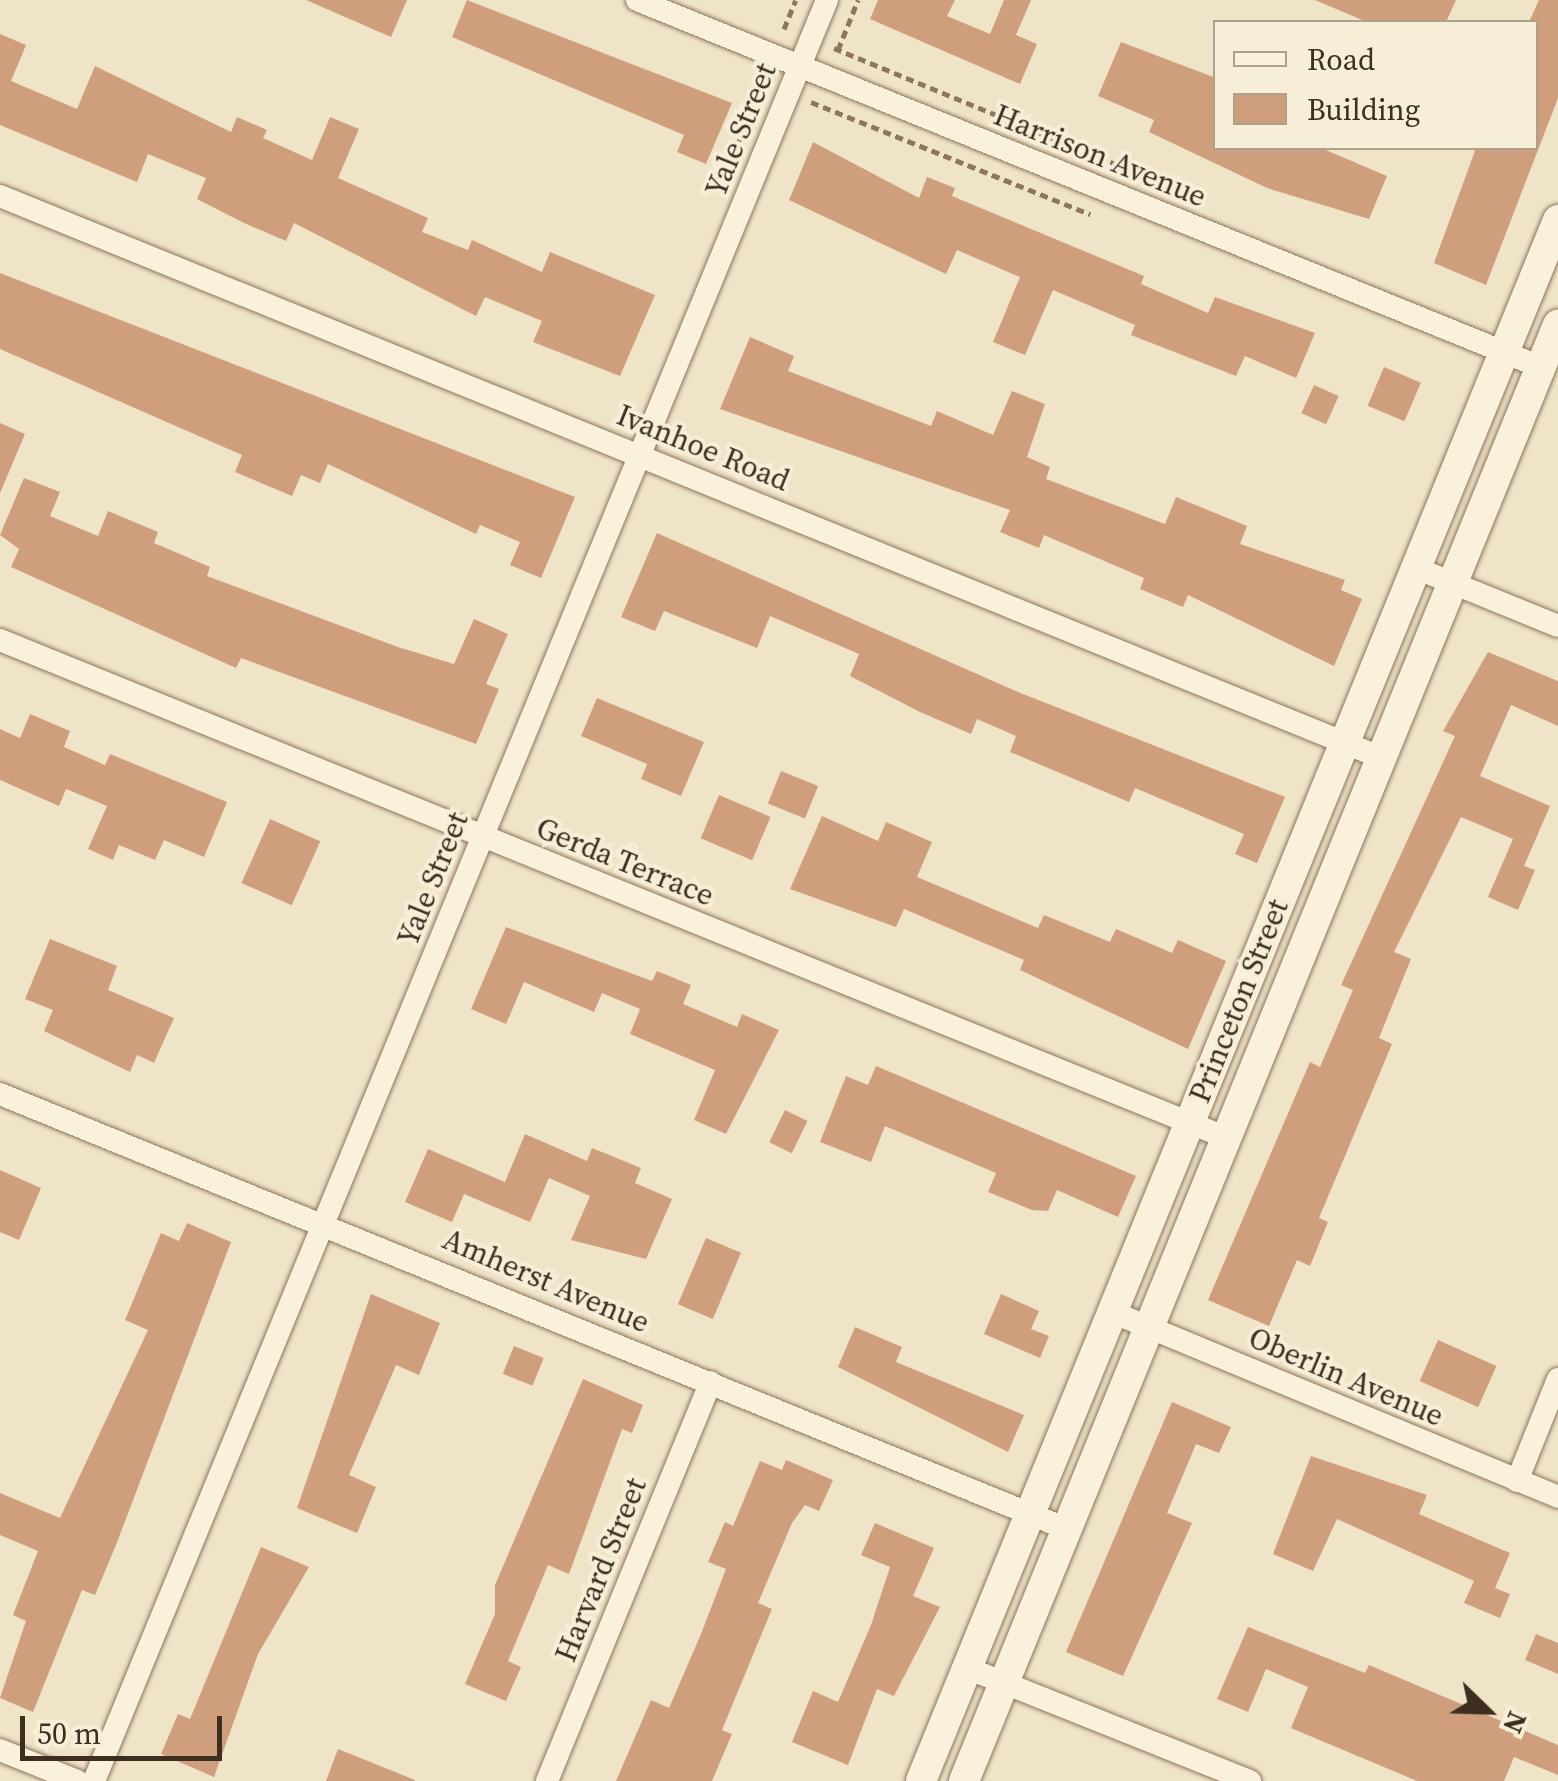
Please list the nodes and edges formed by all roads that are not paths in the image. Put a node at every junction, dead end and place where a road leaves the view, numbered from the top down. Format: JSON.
{"nodes":[{"id":1,"x":637,"y":0,"type":"edge"},
{"id":2,"x":827,"y":0,"type":"edge"},
{"id":3,"x":800,"y":66,"type":"junction"},
{"id":4,"x":0,"y":196,"type":"edge"},
{"id":5,"x":1558,"y":220,"type":"edge"},
{"id":6,"x":1558,"y":326,"type":"edge"},
{"id":7,"x":1504,"y":352,"type":"junction"},
{"id":8,"x":1541,"y":367,"type":"junction"},
{"id":9,"x":640,"y":455,"type":"junction"},
{"id":10,"x":1416,"y":568,"type":"junction"},
{"id":11,"x":1453,"y":584,"type":"junction"},
{"id":12,"x":1558,"y":626,"type":"edge"},
{"id":13,"x":0,"y":640,"type":"edge"},
{"id":14,"x":1345,"y":742,"type":"junction"},
{"id":15,"x":1382,"y":758,"type":"junction"},
{"id":16,"x":482,"y":837,"type":"junction"},
{"id":17,"x":0,"y":1094,"type":"edge"},
{"id":18,"x":1190,"y":1122,"type":"junction"},
{"id":19,"x":1227,"y":1138,"type":"junction"},
{"id":20,"x":328,"y":1223,"type":"junction"},
{"id":21,"x":1112,"y":1312,"type":"junction"},
{"id":22,"x":1149,"y":1328,"type":"junction"},
{"id":23,"x":1558,"y":1380,"type":"edge"},
{"id":24,"x":711,"y":1382,"type":"junction"},
{"id":25,"x":1517,"y":1481,"type":"junction"},
{"id":26,"x":1558,"y":1497,"type":"edge"},
{"id":27,"x":1030,"y":1514,"type":"junction"},
{"id":28,"x":1067,"y":1529,"type":"junction"},
{"id":29,"x":967,"y":1668,"type":"junction"},
{"id":30,"x":1004,"y":1683,"type":"junction"},
{"id":31,"x":0,"y":1750,"type":"edge"},
{"id":32,"x":77,"y":1781,"type":"edge"},
{"id":33,"x":94,"y":1781,"type":"edge"},
{"id":34,"x":548,"y":1781,"type":"edge"},
{"id":35,"x":921,"y":1781,"type":"edge"},
{"id":36,"x":964,"y":1781,"type":"edge"},
{"id":37,"x":1250,"y":1781,"type":"edge"}],
"edges":[{"from":1,"to":3,"type":"street","name":"Harrison Avenue"},
{"from":2,"to":3,"type":"street","name":"Yale Street"},
{"from":3,"to":7,"type":"street","name":"Harrison Avenue"},
{"from":3,"to":9,"type":"street","name":"Yale Street"},
{"from":4,"to":9,"type":"street","name":"Ivanhoe Road"},
{"from":5,"to":7,"type":"main road","name":"Princeton Street"},
{"from":6,"to":8,"type":"main road","name":"Princeton Street"},
{"from":7,"to":8,"type":"street","name":"Harrison Avenue"},
{"from":7,"to":10,"type":"main road","name":"Princeton Street"},
{"from":8,"to":11,"type":"main road","name":"Princeton Street"},
{"from":9,"to":14,"type":"street","name":"Ivanhoe Road"},
{"from":9,"to":16,"type":"street","name":"Yale Street"},
{"from":10,"to":11,"type":"street"},
{"from":10,"to":14,"type":"main road","name":"Princeton Street"},
{"from":11,"to":12,"type":"street"},
{"from":11,"to":15,"type":"main road","name":"Princeton Street"},
{"from":13,"to":16,"type":"street","name":"Gerda Terrace"},
{"from":14,"to":15,"type":"street","name":"Ivanhoe Road"},
{"from":14,"to":18,"type":"main road","name":"Princeton Street"},
{"from":15,"to":19,"type":"main road","name":"Princeton Street"},
{"from":16,"to":18,"type":"street","name":"Gerda Terrace"},
{"from":16,"to":20,"type":"street","name":"Yale Street"},
{"from":17,"to":20,"type":"street","name":"Amherst Avenue"},
{"from":18,"to":19,"type":"street","name":"Gerda Terrace"},
{"from":18,"to":21,"type":"main road","name":"Princeton Street"},
{"from":19,"to":22,"type":"main road","name":"Princeton Street"},
{"from":20,"to":24,"type":"street","name":"Amherst Avenue"},
{"from":20,"to":33,"type":"street","name":"Yale Street"},
{"from":21,"to":22,"type":"street","name":"Oberlin Avenue"},
{"from":21,"to":27,"type":"main road","name":"Princeton Street"},
{"from":22,"to":25,"type":"street","name":"Oberlin Avenue"},
{"from":22,"to":28,"type":"main road","name":"Princeton Street"},
{"from":23,"to":25,"type":"street"},
{"from":24,"to":27,"type":"street","name":"Amherst Avenue"},
{"from":24,"to":34,"type":"street","name":"Harvard Street"},
{"from":25,"to":26,"type":"street","name":"Oberlin Avenue"},
{"from":27,"to":28,"type":"street","name":"Amherst Avenue"},
{"from":27,"to":29,"type":"main road","name":"Princeton Street"},
{"from":28,"to":30,"type":"main road","name":"Princeton Street"},
{"from":29,"to":30,"type":"street"},
{"from":29,"to":35,"type":"main road","name":"Princeton Street"},
{"from":30,"to":36,"type":"main road","name":"Princeton Street"},
{"from":30,"to":37,"type":"street"},
{"from":31,"to":32,"type":"street"}]}
